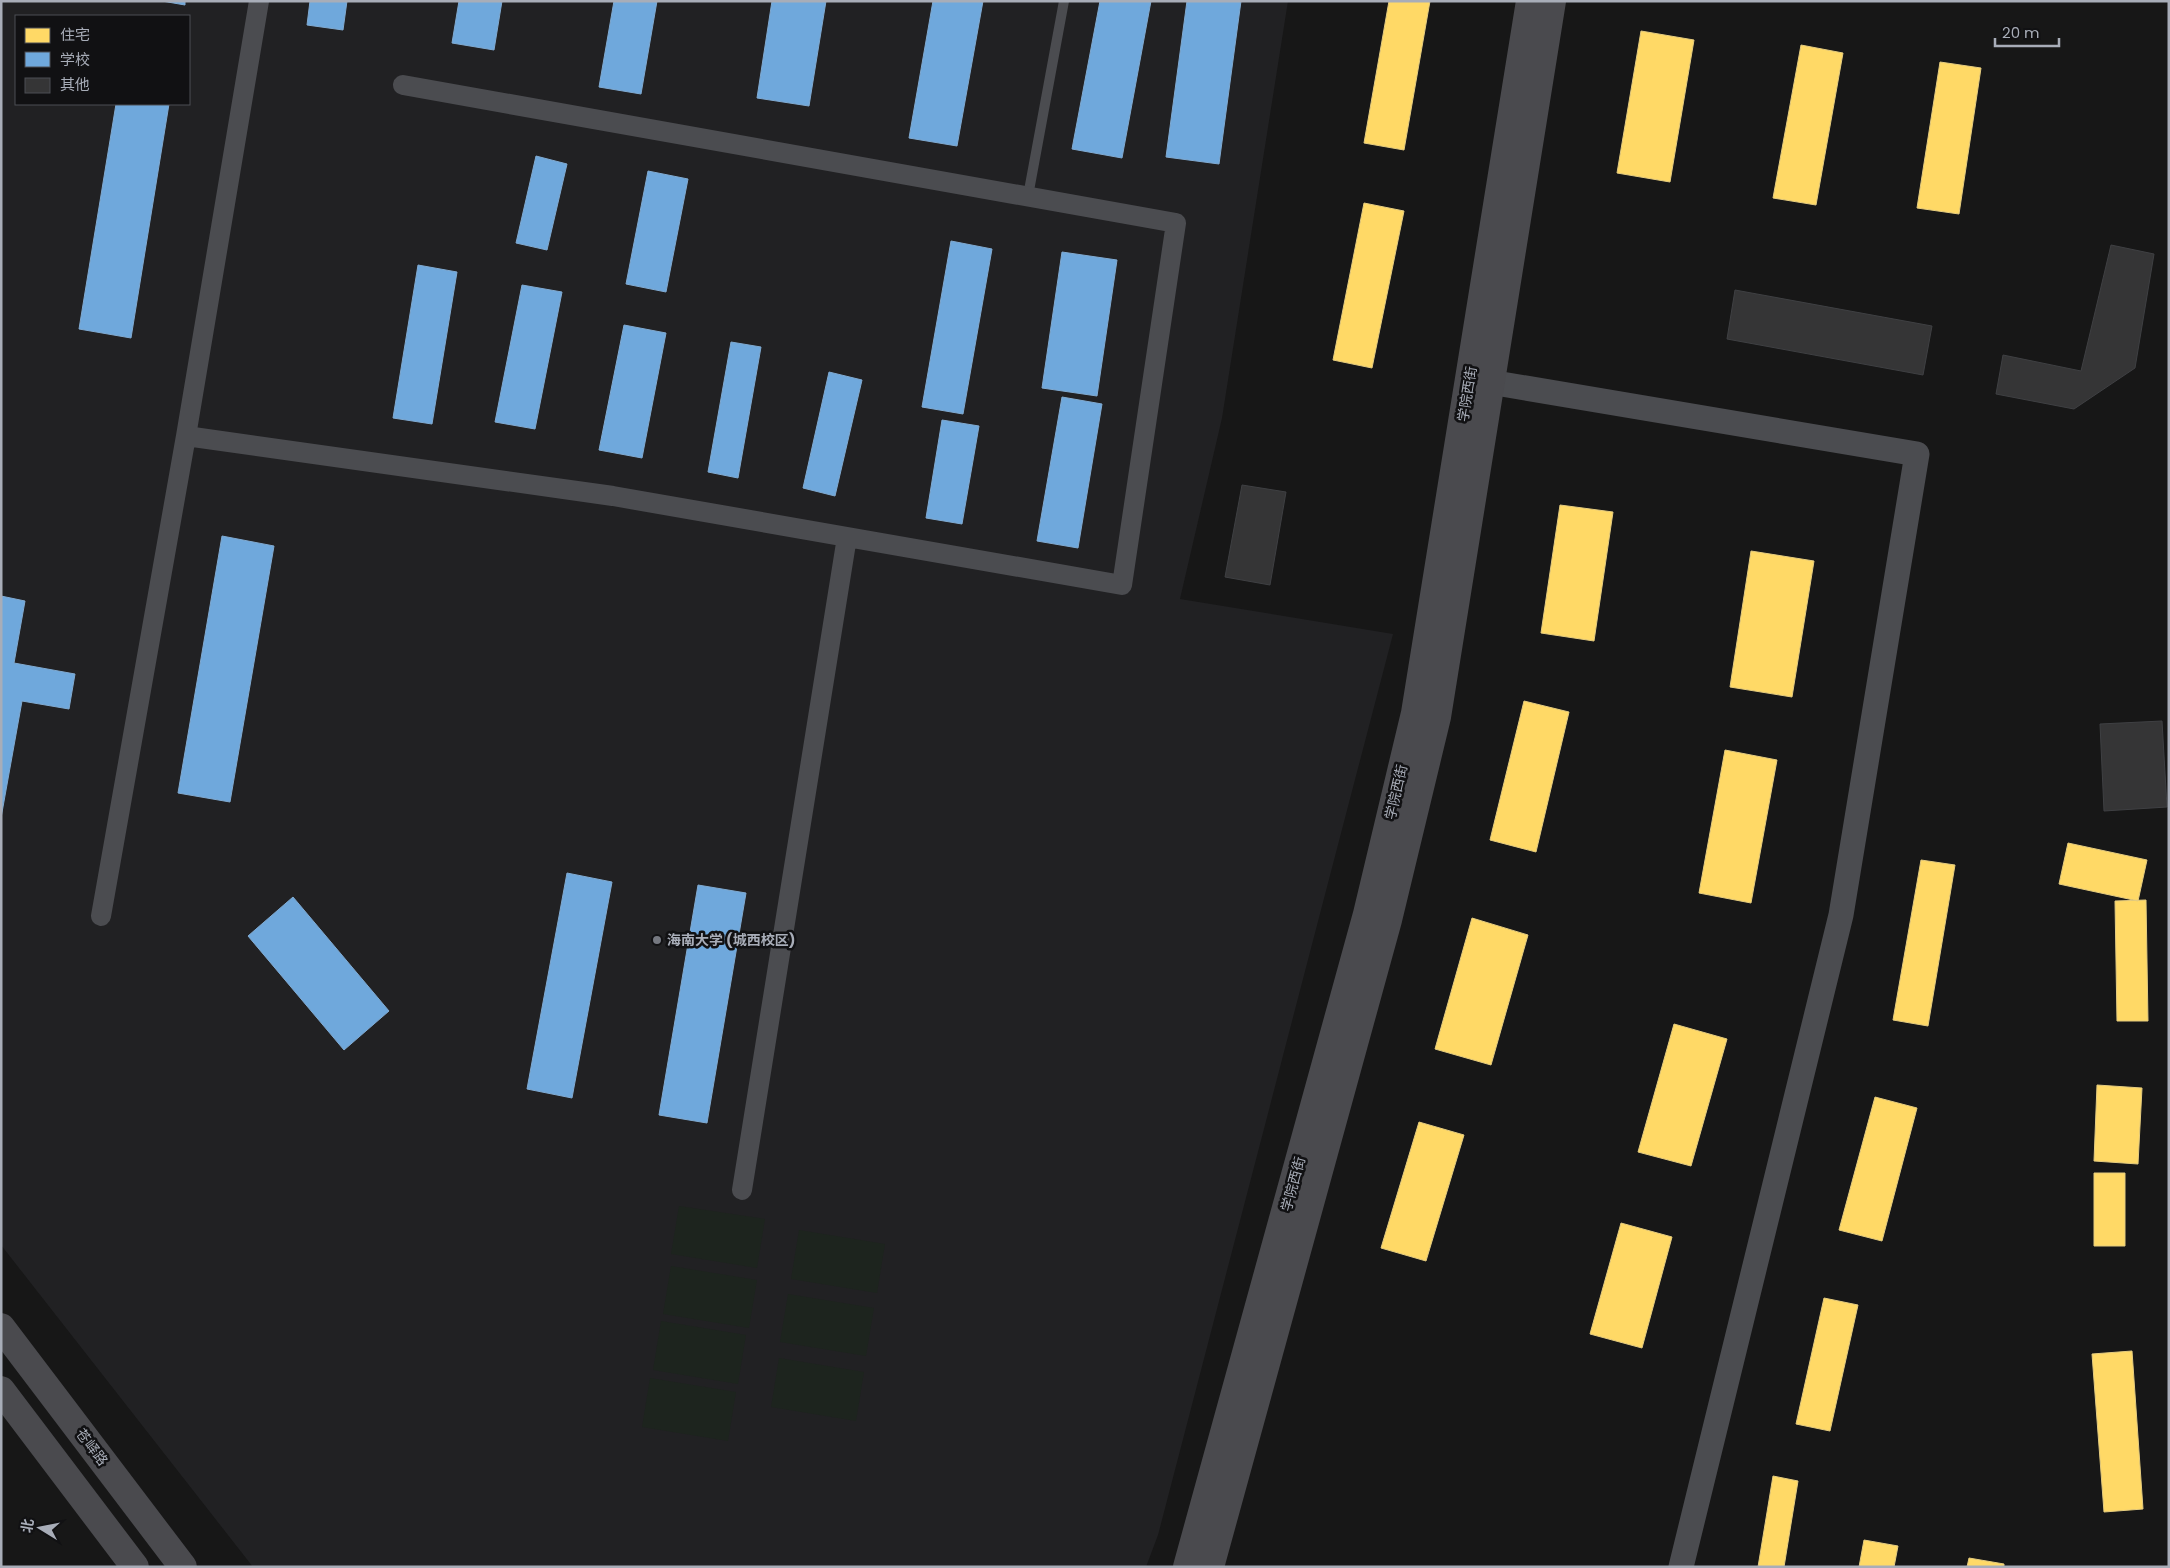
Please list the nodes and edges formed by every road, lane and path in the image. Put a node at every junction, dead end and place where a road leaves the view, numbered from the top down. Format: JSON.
{"nodes":[{"id":1,"x":260,"y":1,"type":"edge"},
{"id":2,"x":1064,"y":1,"type":"edge"},
{"id":3,"x":1530,"y":1,"type":"edge"},
{"id":4,"x":1552,"y":1,"type":"edge"},
{"id":5,"x":403,"y":85,"type":"dead end"},
{"id":6,"x":1028,"y":196,"type":"junction"},
{"id":7,"x":1481,"y":380,"type":"junction"},
{"id":8,"x":186,"y":436,"type":"junction"},
{"id":9,"x":846,"y":537,"type":"junction"},
{"id":10,"x":101,"y":916,"type":"dead end"},
{"id":11,"x":742,"y":1190,"type":"dead end"},
{"id":12,"x":1,"y":1327,"type":"edge"},
{"id":13,"x":1,"y":1390,"type":"edge"},
{"id":14,"x":135,"y":1567,"type":"edge"},
{"id":15,"x":182,"y":1567,"type":"edge"},
{"id":16,"x":1187,"y":1567,"type":"edge"},
{"id":17,"x":1210,"y":1567,"type":"edge"},
{"id":18,"x":1681,"y":1567,"type":"edge"}],
"edges":[{"from":1,"to":8,"type":"street"},
{"from":2,"to":6,"type":"lane"},
{"from":3,"to":7,"type":"main road","name":"学院西街"},
{"from":4,"to":7,"type":"main road","name":"学院西街"},
{"from":5,"to":6,"type":"street"},
{"from":6,"to":9,"type":"street"},
{"from":7,"to":16,"type":"main road","name":"学院西街"},
{"from":7,"to":17,"type":"main road","name":"学院西街"},
{"from":7,"to":18,"type":"street"},
{"from":8,"to":9,"type":"street"},
{"from":8,"to":10,"type":"street"},
{"from":9,"to":11,"type":"street"},
{"from":12,"to":15,"type":"main road","name":"苍峄路"},
{"from":13,"to":14,"type":"main road"}]}
